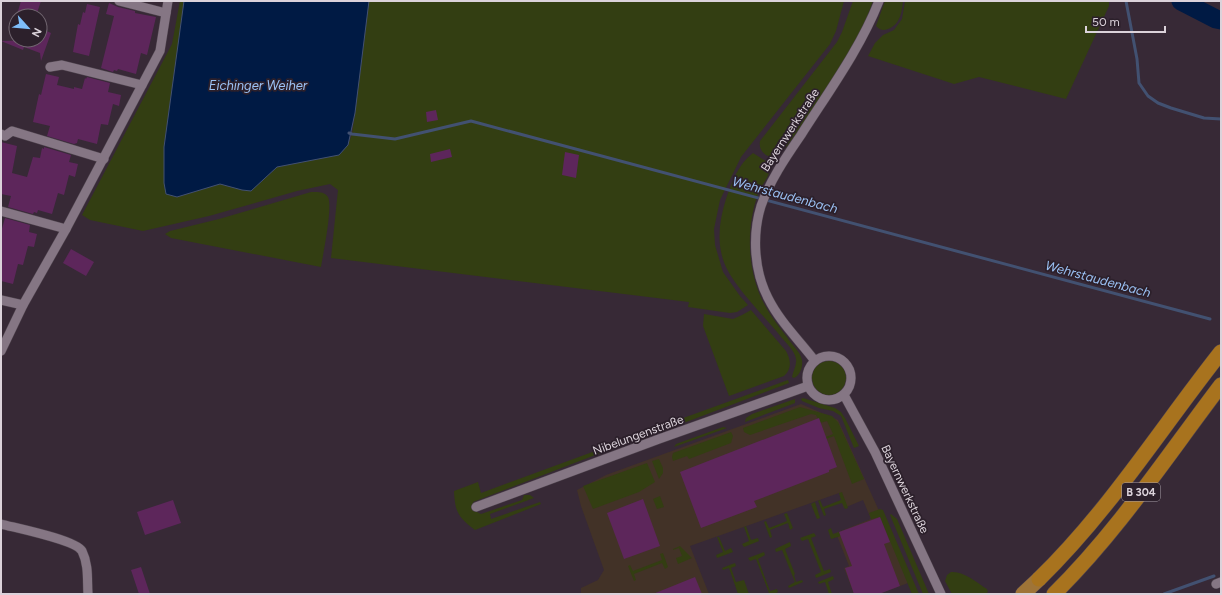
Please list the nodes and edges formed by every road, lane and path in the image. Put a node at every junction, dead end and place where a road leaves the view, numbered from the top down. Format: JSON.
{"nodes":[{"id":1,"x":119,"y":1,"type":"edge"},
{"id":2,"x":168,"y":1,"type":"edge"},
{"id":3,"x":879,"y":1,"type":"edge"},
{"id":4,"x":166,"y":13,"type":"junction"},
{"id":5,"x":50,"y":67,"type":"dead end"},
{"id":6,"x":142,"y":85,"type":"junction"},
{"id":7,"x":1,"y":134,"type":"edge"},
{"id":8,"x":104,"y":159,"type":"junction"},
{"id":9,"x":1,"y":211,"type":"edge"},
{"id":10,"x":66,"y":229,"type":"junction"},
{"id":11,"x":1,"y":300,"type":"edge"},
{"id":12,"x":23,"y":305,"type":"junction"},
{"id":13,"x":1,"y":351,"type":"edge"},
{"id":14,"x":1221,"y":352,"type":"edge"},
{"id":15,"x":815,"y":361,"type":"junction"},
{"id":16,"x":1221,"y":385,"type":"edge"},
{"id":17,"x":808,"y":386,"type":"junction"},
{"id":18,"x":844,"y":395,"type":"junction"},
{"id":19,"x":476,"y":507,"type":"dead end"},
{"id":20,"x":1,"y":524,"type":"edge"},
{"id":21,"x":1039,"y":578,"type":"joint"},
{"id":22,"x":1022,"y":593,"type":"edge"},
{"id":23,"x":88,"y":594,"type":"edge"},
{"id":24,"x":941,"y":594,"type":"edge"},
{"id":25,"x":1054,"y":594,"type":"edge"}],
"edges":[{"from":1,"to":4,"type":"street"},
{"from":2,"to":4,"type":"street"},
{"from":3,"to":15,"type":"street","name":"Bayernwerkstraße"},
{"from":4,"to":6,"type":"street"},
{"from":5,"to":6,"type":"street"},
{"from":6,"to":8,"type":"street"},
{"from":7,"to":8,"type":"street"},
{"from":8,"to":10,"type":"street"},
{"from":9,"to":10,"type":"street"},
{"from":10,"to":12,"type":"street"},
{"from":11,"to":12,"type":"street"},
{"from":12,"to":13,"type":"street"},
{"from":14,"to":21,"type":"highway","number":"B 304"},
{"from":15,"to":17,"type":"street"},
{"from":15,"to":18,"type":"street"},
{"from":16,"to":25,"type":"highway","number":"B 304"},
{"from":17,"to":18,"type":"street"},
{"from":17,"to":19,"type":"street","name":"Nibelungenstraße"},
{"from":18,"to":24,"type":"street","name":"Bayernwerkstraße"},
{"from":20,"to":23,"type":"street"},
{"from":21,"to":22,"type":"main road","number":"B 304"}]}
